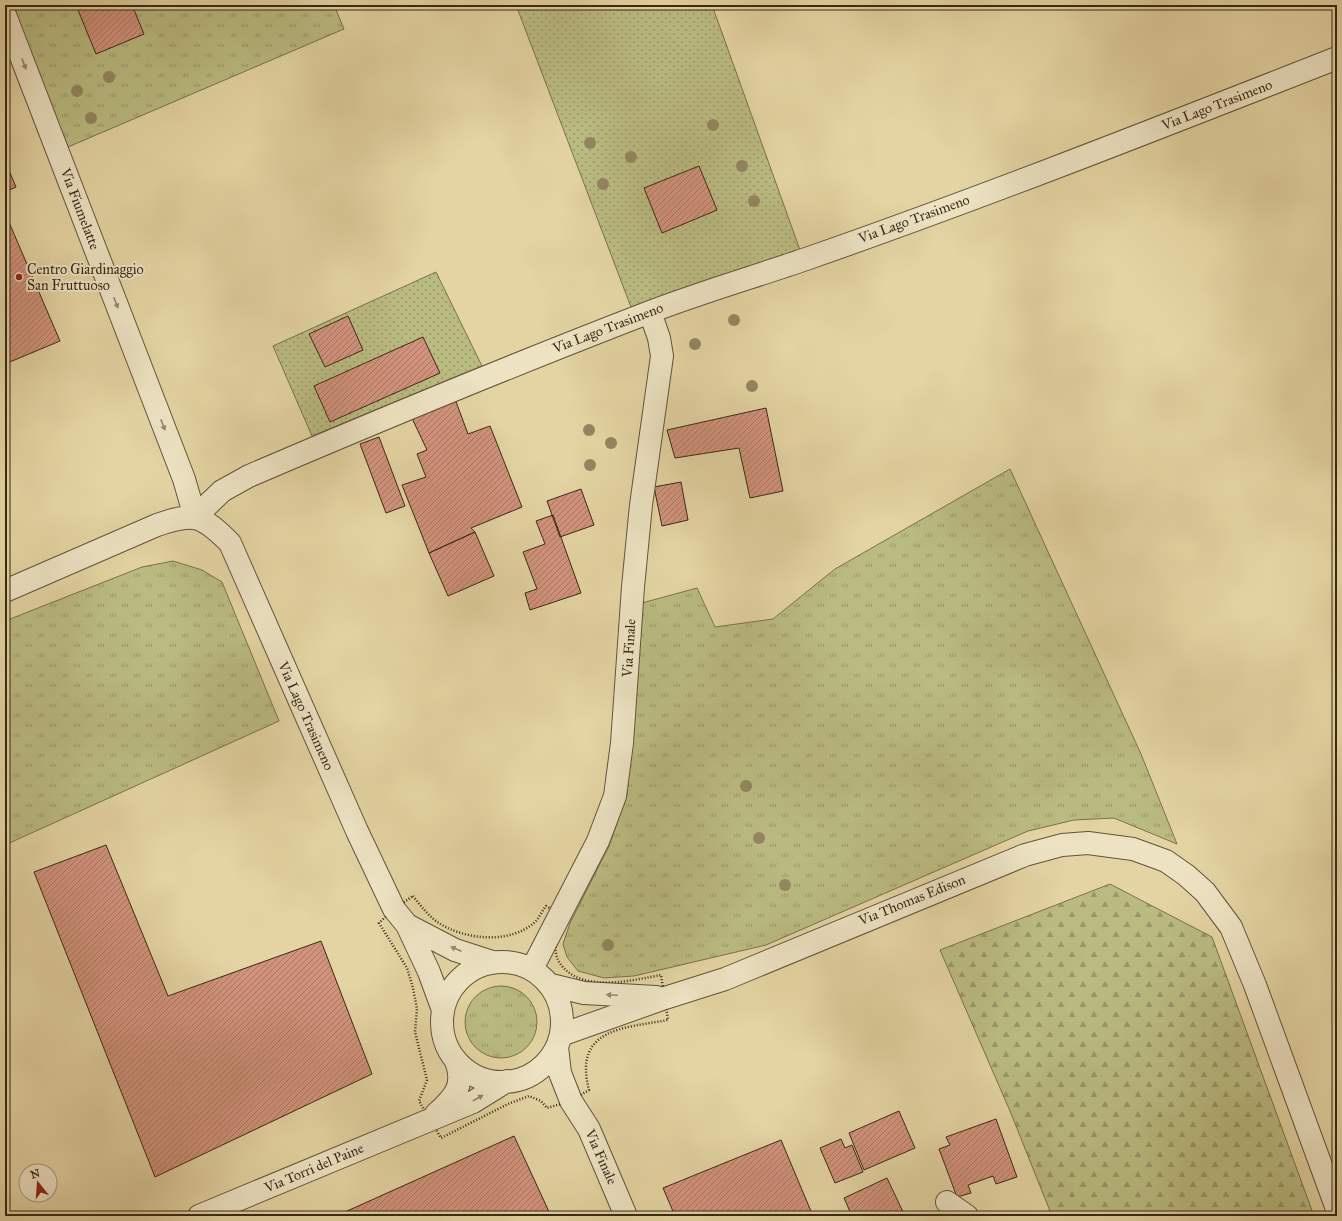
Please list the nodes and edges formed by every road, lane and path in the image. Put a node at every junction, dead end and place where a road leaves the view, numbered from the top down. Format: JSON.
{"nodes":[{"id":1,"x":5,"y":15,"type":"edge"},
{"id":2,"x":1337,"y":58,"type":"edge"},
{"id":3,"x":650,"y":312,"type":"junction"},
{"id":4,"x":195,"y":517,"type":"junction"},
{"id":5,"x":5,"y":591,"type":"edge"},
{"id":6,"x":560,"y":915,"type":"junction"},
{"id":7,"x":400,"y":917,"type":"junction"},
{"id":8,"x":492,"y":962,"type":"junction"},
{"id":9,"x":532,"y":969,"type":"junction"},
{"id":10,"x":551,"y":985,"type":"junction"},
{"id":11,"x":665,"y":998,"type":"junction"},
{"id":12,"x":443,"y":1010,"type":"junction"},
{"id":13,"x":559,"y":1041,"type":"junction"},
{"id":14,"x":456,"y":1059,"type":"junction"},
{"id":15,"x":516,"y":1080,"type":"junction"},
{"id":16,"x":571,"y":1101,"type":"junction"},
{"id":17,"x":430,"y":1119,"type":"junction"},
{"id":18,"x":947,"y":1202,"type":"dead end"},
{"id":19,"x":1337,"y":1209,"type":"edge"},
{"id":20,"x":199,"y":1216,"type":"edge"},
{"id":21,"x":626,"y":1216,"type":"edge"},
{"id":22,"x":968,"y":1216,"type":"edge"}],
"edges":[{"from":1,"to":4,"type":"street","name":"Via Fiumelatte","one_way":true},
{"from":2,"to":3,"type":"street","name":"Via Lago Trasimeno"},
{"from":3,"to":4,"type":"street","name":"Via Lago Trasimeno"},
{"from":3,"to":6,"type":"street","name":"Via Finale"},
{"from":4,"to":5,"type":"street"},
{"from":4,"to":7,"type":"street","name":"Via Lago Trasimeno"},
{"from":6,"to":7,"type":"path"},
{"from":6,"to":9,"type":"street","name":"Via Finale"},
{"from":8,"to":7,"type":"street","one_way":true},
{"from":7,"to":12,"type":"street","name":"Via Lago Trasimeno"},
{"from":7,"to":17,"type":"path"},
{"from":8,"to":9,"type":"street"},
{"from":8,"to":12,"type":"street"},
{"from":9,"to":10,"type":"street"},
{"from":11,"to":10,"type":"street","name":"Via Thomas Edison","one_way":true},
{"from":10,"to":13,"type":"street"},
{"from":11,"to":13,"type":"street","name":"Via Thomas Edison"},
{"from":11,"to":16,"type":"path"},
{"from":11,"to":19,"type":"street","name":"Via Thomas Edison"},
{"from":12,"to":14,"type":"street"},
{"from":13,"to":15,"type":"street"},
{"from":13,"to":16,"type":"street","name":"Via Finale"},
{"from":14,"to":15,"type":"street"},
{"from":14,"to":17,"type":"street","name":"Via Torri del Paine"},
{"from":15,"to":16,"type":"street","name":"Via Finale"},
{"from":17,"to":15,"type":"street","name":"Via Torri del Paine","one_way":true},
{"from":16,"to":17,"type":"path"},
{"from":16,"to":21,"type":"street","name":"Via Finale"},
{"from":17,"to":20,"type":"street","name":"Via Torri del Paine"},
{"from":18,"to":22,"type":"street"}]}
